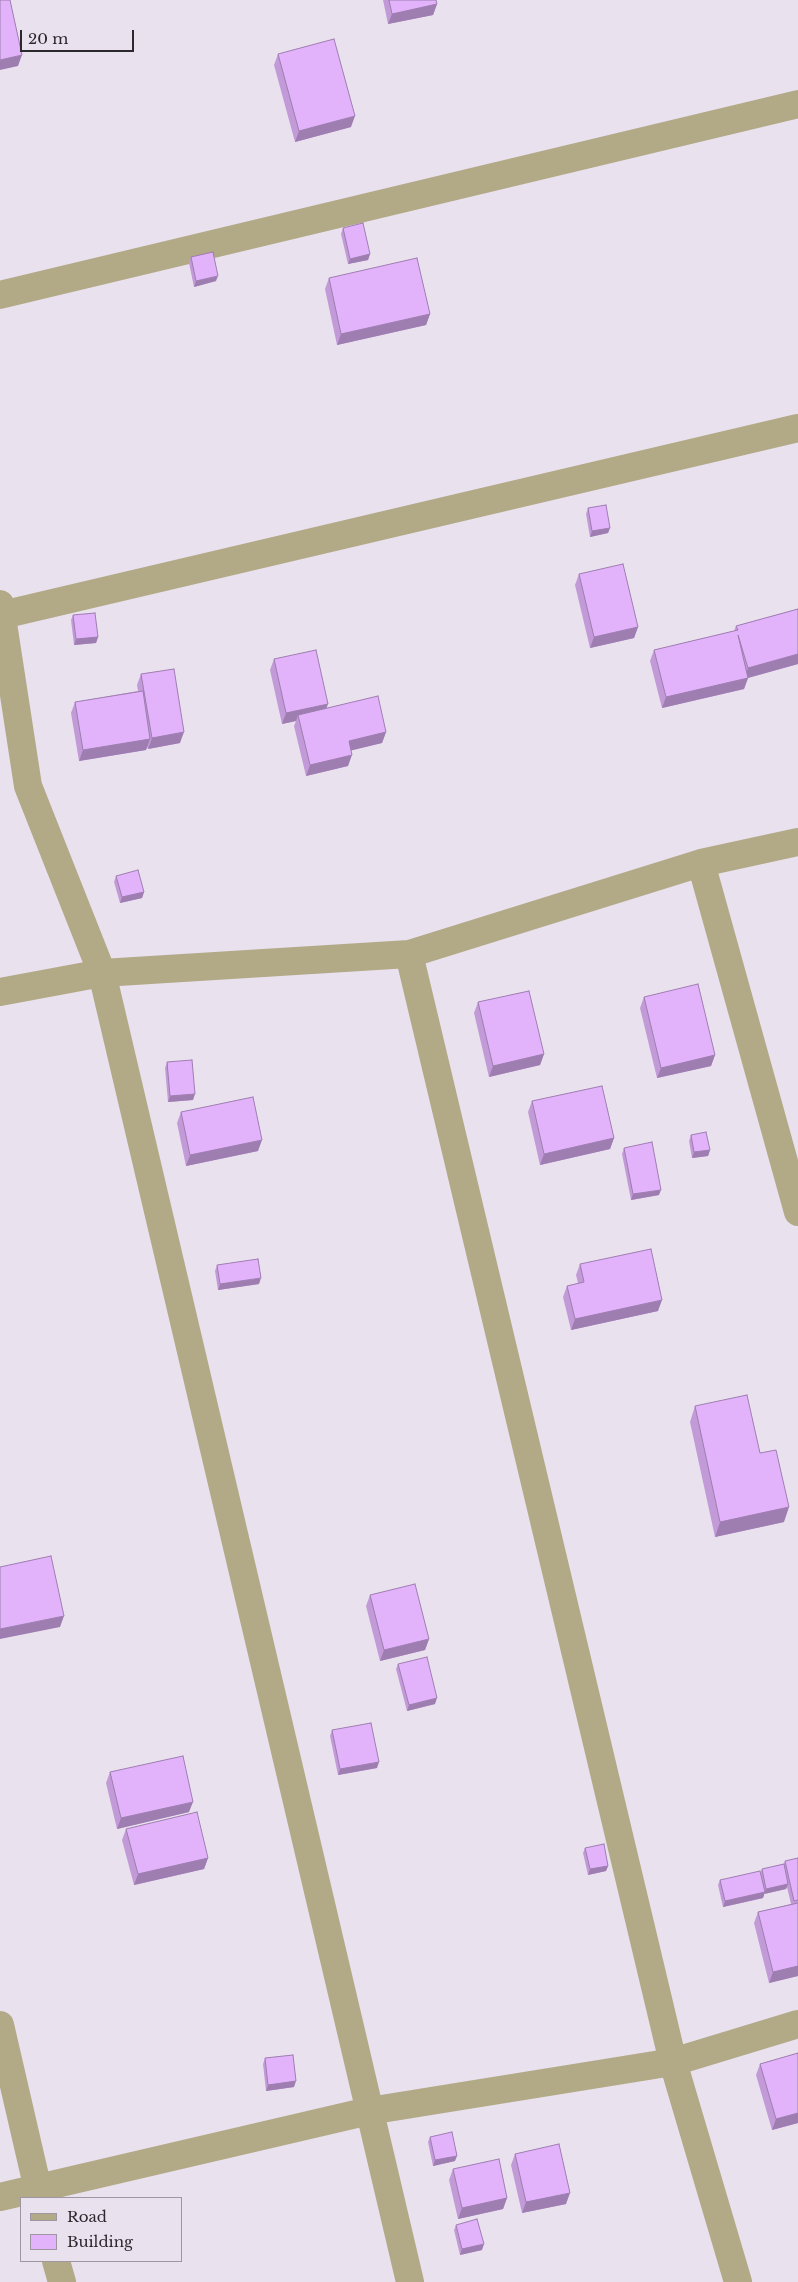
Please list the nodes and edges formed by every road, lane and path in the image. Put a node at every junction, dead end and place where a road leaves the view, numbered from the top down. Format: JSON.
{"nodes":[{"id":1,"x":798,"y":104,"type":"edge"},
{"id":2,"x":0,"y":295,"type":"edge"},
{"id":3,"x":798,"y":428,"type":"edge"},
{"id":4,"x":1,"y":609,"type":"edge"},
{"id":5,"x":798,"y":842,"type":"edge"},
{"id":6,"x":701,"y":863,"type":"junction"},
{"id":7,"x":409,"y":954,"type":"junction"},
{"id":8,"x":102,"y":973,"type":"junction"},
{"id":9,"x":0,"y":992,"type":"edge"},
{"id":10,"x":798,"y":1212,"type":"edge"},
{"id":11,"x":798,"y":2024,"type":"edge"},
{"id":12,"x":0,"y":2025,"type":"edge"},
{"id":13,"x":673,"y":2062,"type":"junction"},
{"id":14,"x":369,"y":2111,"type":"junction"},
{"id":15,"x":38,"y":2193,"type":"edge"},
{"id":16,"x":0,"y":2197,"type":"edge"},
{"id":17,"x":56,"y":2262,"type":"edge"},
{"id":18,"x":62,"y":2282,"type":"edge"},
{"id":19,"x":410,"y":2282,"type":"edge"},
{"id":20,"x":738,"y":2282,"type":"edge"}],
"edges":[{"from":1,"to":2,"type":"street"},
{"from":3,"to":4,"type":"street"},
{"from":4,"to":8,"type":"street"},
{"from":5,"to":6,"type":"street"},
{"from":6,"to":7,"type":"street"},
{"from":6,"to":10,"type":"street"},
{"from":7,"to":8,"type":"street"},
{"from":7,"to":13,"type":"street"},
{"from":8,"to":9,"type":"street"},
{"from":8,"to":14,"type":"street"},
{"from":11,"to":13,"type":"street"},
{"from":12,"to":15,"type":"street"},
{"from":13,"to":14,"type":"street"},
{"from":13,"to":20,"type":"street"},
{"from":14,"to":15,"type":"street"},
{"from":14,"to":19,"type":"street"},
{"from":15,"to":16,"type":"street"},
{"from":17,"to":18,"type":"street"}]}
